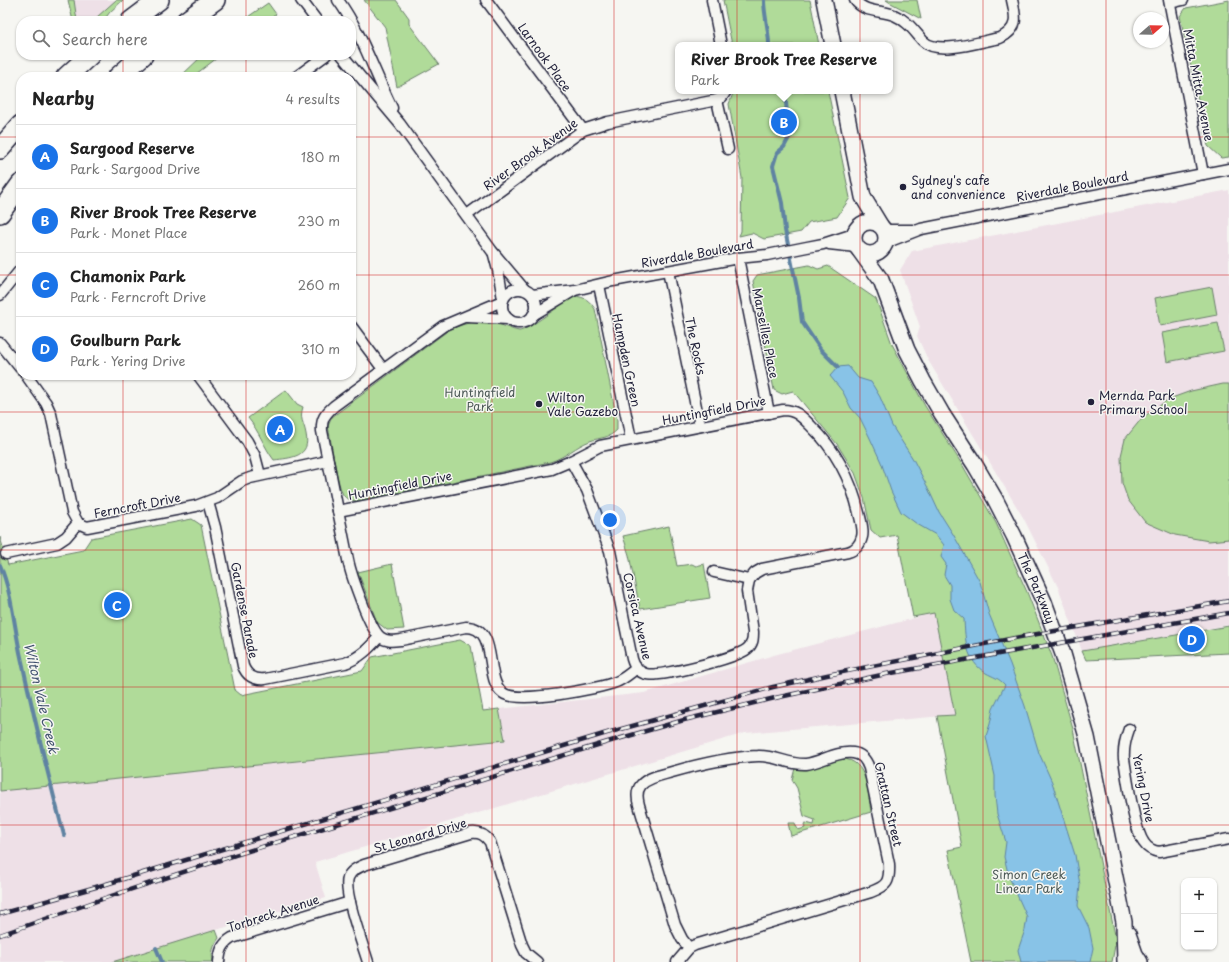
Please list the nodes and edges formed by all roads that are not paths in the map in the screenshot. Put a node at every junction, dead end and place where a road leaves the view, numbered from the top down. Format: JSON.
{"nodes":[{"id":1,"x":159,"y":0,"type":"edge"},
{"id":2,"x":215,"y":0,"type":"edge"},
{"id":3,"x":300,"y":0,"type":"edge"},
{"id":4,"x":338,"y":0,"type":"edge"},
{"id":5,"x":486,"y":0,"type":"edge"},
{"id":6,"x":712,"y":0,"type":"edge"},
{"id":7,"x":824,"y":0,"type":"edge"},
{"id":8,"x":855,"y":0,"type":"edge"},
{"id":9,"x":1012,"y":0,"type":"edge"},
{"id":10,"x":1183,"y":0,"type":"edge"},
{"id":11,"x":1170,"y":1,"type":"edge"},
{"id":12,"x":138,"y":16,"type":"edge"},
{"id":13,"x":193,"y":16,"type":"edge"},
{"id":14,"x":313,"y":16,"type":"edge"},
{"id":15,"x":349,"y":16,"type":"edge"},
{"id":16,"x":356,"y":30,"type":"edge"},
{"id":17,"x":720,"y":42,"type":"edge"},
{"id":18,"x":832,"y":42,"type":"edge"},
{"id":19,"x":85,"y":60,"type":"edge"},
{"id":20,"x":137,"y":60,"type":"edge"},
{"id":21,"x":319,"y":60,"type":"edge"},
{"id":22,"x":346,"y":60,"type":"edge"},
{"id":23,"x":71,"y":72,"type":"edge"},
{"id":24,"x":124,"y":72,"type":"edge"},
{"id":25,"x":303,"y":72,"type":"edge"},
{"id":26,"x":724,"y":94,"type":"edge"},
{"id":27,"x":843,"y":94,"type":"edge"},
{"id":28,"x":717,"y":100,"type":"junction"},
{"id":29,"x":400,"y":124,"type":"junction"},
{"id":30,"x":16,"y":130,"type":"edge"},
{"id":31,"x":583,"y":130,"type":"junction"},
{"id":32,"x":0,"y":149,"type":"edge"},
{"id":33,"x":728,"y":149,"type":"dead end"},
{"id":34,"x":1229,"y":169,"type":"edge"},
{"id":35,"x":1203,"y":174,"type":"junction"},
{"id":36,"x":16,"y":191,"type":"edge"},
{"id":37,"x":862,"y":197,"type":"junction"},
{"id":38,"x":0,"y":213,"type":"edge"},
{"id":39,"x":467,"y":215,"type":"junction"},
{"id":40,"x":883,"y":237,"type":"junction"},
{"id":41,"x":856,"y":240,"type":"junction"},
{"id":42,"x":492,"y":251,"type":"junction"},
{"id":43,"x":738,"y":258,"type":"junction"},
{"id":44,"x":668,"y":271,"type":"junction"},
{"id":45,"x":16,"y":275,"type":"edge"},
{"id":46,"x":881,"y":280,"type":"junction"},
{"id":47,"x":599,"y":285,"type":"junction"},
{"id":48,"x":575,"y":290,"type":"junction"},
{"id":49,"x":528,"y":292,"type":"junction"},
{"id":50,"x":0,"y":295,"type":"edge"},
{"id":51,"x":502,"y":300,"type":"junction"},
{"id":52,"x":533,"y":315,"type":"junction"},
{"id":53,"x":463,"y":317,"type":"junction"},
{"id":54,"x":508,"y":319,"type":"junction"},
{"id":55,"x":356,"y":333,"type":"edge"},
{"id":56,"x":0,"y":343,"type":"edge"},
{"id":57,"x":16,"y":363,"type":"edge"},
{"id":58,"x":383,"y":369,"type":"junction"},
{"id":59,"x":30,"y":380,"type":"edge"},
{"id":60,"x":202,"y":380,"type":"edge"},
{"id":61,"x":769,"y":413,"type":"junction"},
{"id":62,"x":700,"y":426,"type":"junction"},
{"id":63,"x":631,"y":439,"type":"junction"},
{"id":64,"x":328,"y":461,"type":"junction"},
{"id":65,"x":571,"y":461,"type":"junction"},
{"id":66,"x":260,"y":475,"type":"junction"},
{"id":67,"x":208,"y":502,"type":"junction"},
{"id":68,"x":338,"y":511,"type":"junction"},
{"id":69,"x":78,"y":523,"type":"junction"},
{"id":70,"x":6,"y":554,"type":"dead end"},
{"id":71,"x":714,"y":572,"type":"dead end"},
{"id":72,"x":749,"y":580,"type":"junction"},
{"id":73,"x":379,"y":637,"type":"junction"},
{"id":74,"x":637,"y":668,"type":"junction"},
{"id":75,"x":1129,"y":729,"type":"dead end"},
{"id":76,"x":1229,"y":839,"type":"edge"},
{"id":77,"x":350,"y":902,"type":"junction"},
{"id":78,"x":1124,"y":922,"type":"junction"},
{"id":79,"x":689,"y":948,"type":"junction"},
{"id":80,"x":219,"y":962,"type":"edge"},
{"id":81,"x":368,"y":962,"type":"edge"},
{"id":82,"x":537,"y":962,"type":"edge"},
{"id":83,"x":677,"y":962,"type":"edge"},
{"id":84,"x":1125,"y":962,"type":"edge"},
{"id":85,"x":1140,"y":962,"type":"edge"}],
"edges":[{"from":1,"to":12,"type":"highway"},
{"from":2,"to":13,"type":"highway"},
{"from":3,"to":14,"type":"street"},
{"from":4,"to":15,"type":"street"},
{"from":5,"to":31,"type":"street","name":"Larnook Place"},
{"from":6,"to":17,"type":"street"},
{"from":7,"to":18,"type":"street"},
{"from":8,"to":9,"type":"street"},
{"from":10,"to":11,"type":"street"},
{"from":11,"to":35,"type":"street","name":"Mitta Mitta Avenue"},
{"from":16,"to":29,"type":"street"},
{"from":19,"to":23,"type":"highway"},
{"from":20,"to":24,"type":"highway"},
{"from":21,"to":25,"type":"street"},
{"from":22,"to":29,"type":"street"},
{"from":26,"to":28,"type":"street"},
{"from":27,"to":37,"type":"street"},
{"from":28,"to":31,"type":"street","name":"River Brook Avenue"},
{"from":28,"to":33,"type":"street"},
{"from":29,"to":39,"type":"street"},
{"from":30,"to":32,"type":"highway"},
{"from":31,"to":39,"type":"street","name":"River Brook Avenue"},
{"from":34,"to":35,"type":"street","name":"Riverdale Boulevard"},
{"from":35,"to":40,"type":"street","name":"Riverdale Boulevard"},
{"from":36,"to":38,"type":"highway"},
{"from":37,"to":40,"type":"street"},
{"from":37,"to":41,"type":"street"},
{"from":39,"to":42,"type":"street"},
{"from":40,"to":41,"type":"street"},
{"from":40,"to":41,"type":"street"},
{"from":40,"to":46,"type":"street","name":"The Parkway"},
{"from":41,"to":43,"type":"street","name":"Riverdale Boulevard"},
{"from":41,"to":46,"type":"street","name":"The Parkway"},
{"from":42,"to":49,"type":"street"},
{"from":42,"to":51,"type":"street"},
{"from":43,"to":44,"type":"street","name":"Riverdale Boulevard"},
{"from":43,"to":61,"type":"street","name":"Marseilles Place"},
{"from":44,"to":47,"type":"street","name":"Riverdale Boulevard"},
{"from":44,"to":62,"type":"street","name":"The Rocks"},
{"from":45,"to":50,"type":"street"},
{"from":46,"to":78,"type":"street","name":"The Parkway"},
{"from":47,"to":48,"type":"street","name":"Riverdale Boulevard"},
{"from":47,"to":63,"type":"street","name":"Hampden Green"},
{"from":48,"to":49,"type":"street","name":"Riverdale Boulevard"},
{"from":48,"to":52,"type":"street","name":"Riverdale Boulevard"},
{"from":49,"to":51,"type":"street"},
{"from":49,"to":52,"type":"street"},
{"from":51,"to":53,"type":"street"},
{"from":51,"to":54,"type":"street"},
{"from":52,"to":54,"type":"street"},
{"from":53,"to":54,"type":"street"},
{"from":53,"to":58,"type":"street"},
{"from":55,"to":58,"type":"street"},
{"from":56,"to":57,"type":"street"},
{"from":58,"to":64,"type":"street"},
{"from":59,"to":69,"type":"street","name":"Ferncroft Drive"},
{"from":60,"to":66,"type":"street"},
{"from":61,"to":62,"type":"street","name":"Huntingfield Drive"},
{"from":61,"to":72,"type":"street","name":"Huntingfield Drive"},
{"from":62,"to":63,"type":"street","name":"Huntingfield Drive"},
{"from":63,"to":65,"type":"street","name":"Huntingfield Drive"},
{"from":64,"to":66,"type":"street","name":"Ferncroft Drive"},
{"from":64,"to":68,"type":"street"},
{"from":65,"to":68,"type":"street","name":"Huntingfield Drive"},
{"from":65,"to":74,"type":"street","name":"Corsica Avenue"},
{"from":66,"to":67,"type":"street","name":"Ferncroft Drive"},
{"from":67,"to":69,"type":"street","name":"Ferncroft Drive"},
{"from":67,"to":73,"type":"street","name":"Gardense Parade"},
{"from":68,"to":73,"type":"street"},
{"from":69,"to":70,"type":"street"},
{"from":71,"to":72,"type":"street"},
{"from":72,"to":74,"type":"street","name":"Corsica Avenue"},
{"from":73,"to":74,"type":"street"},
{"from":75,"to":76,"type":"street","name":"Yering Drive"},
{"from":77,"to":80,"type":"street","name":"Torbreck Avenue"},
{"from":77,"to":81,"type":"street"},
{"from":77,"to":82,"type":"street","name":"St Leonard Drive"},
{"from":78,"to":84,"type":"street","name":"The Parkway"},
{"from":78,"to":85,"type":"street","name":"The Parkway"},
{"from":79,"to":79,"type":"street","name":"Grattan Street"},
{"from":79,"to":83,"type":"street","name":"Grattan Street"}]}
